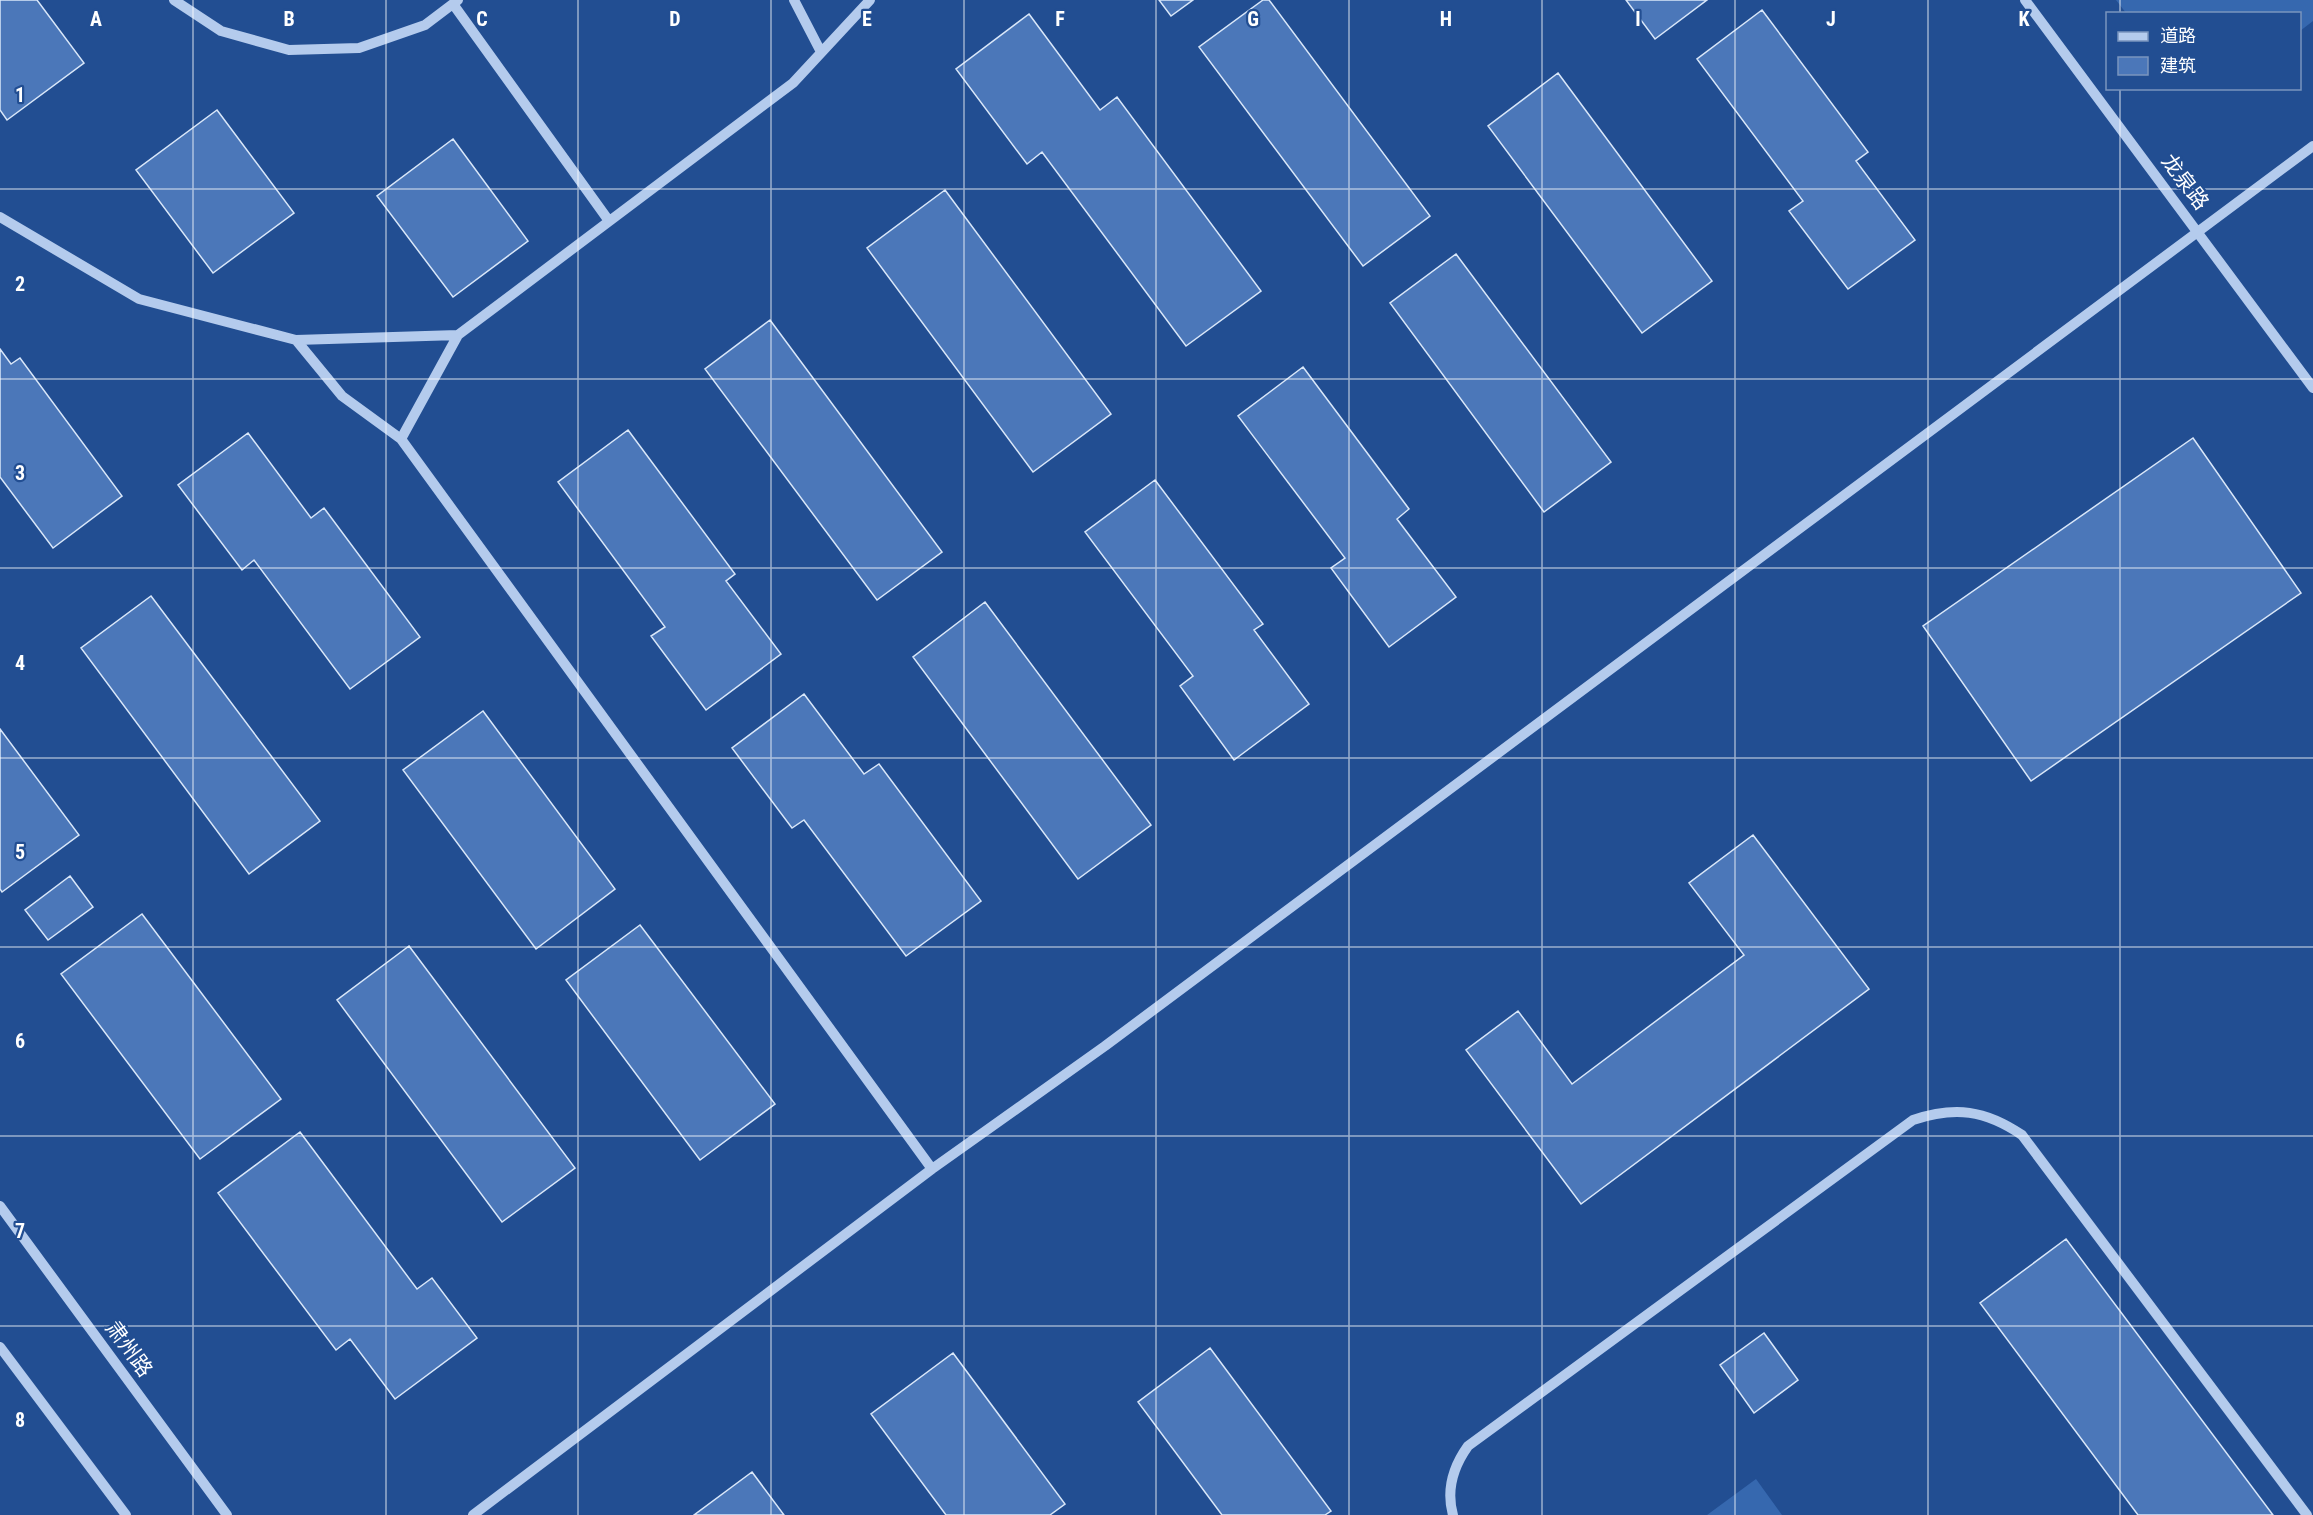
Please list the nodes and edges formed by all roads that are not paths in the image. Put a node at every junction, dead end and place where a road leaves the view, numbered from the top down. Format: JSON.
{"nodes":[{"id":1,"x":174,"y":0,"type":"edge"},
{"id":2,"x":794,"y":0,"type":"edge"},
{"id":3,"x":870,"y":0,"type":"edge"},
{"id":4,"x":2025,"y":0,"type":"edge"},
{"id":5,"x":455,"y":2,"type":"edge"},
{"id":6,"x":821,"y":52,"type":"junction"},
{"id":7,"x":2313,"y":146,"type":"edge"},
{"id":8,"x":0,"y":217,"type":"edge"},
{"id":9,"x":609,"y":221,"type":"junction"},
{"id":10,"x":2199,"y":232,"type":"junction"},
{"id":11,"x":458,"y":335,"type":"junction"},
{"id":12,"x":296,"y":340,"type":"junction"},
{"id":13,"x":2313,"y":388,"type":"edge"},
{"id":14,"x":401,"y":439,"type":"junction"},
{"id":15,"x":933,"y":1169,"type":"junction"},
{"id":16,"x":0,"y":1206,"type":"edge"},
{"id":17,"x":0,"y":1347,"type":"edge"},
{"id":18,"x":126,"y":1515,"type":"edge"},
{"id":19,"x":227,"y":1515,"type":"edge"},
{"id":20,"x":473,"y":1515,"type":"edge"},
{"id":21,"x":1453,"y":1515,"type":"edge"},
{"id":22,"x":2307,"y":1515,"type":"edge"}],
"edges":[{"from":1,"to":5,"type":"street"},
{"from":2,"to":6,"type":"street"},
{"from":3,"to":6,"type":"street"},
{"from":4,"to":10,"type":"street","name":"龙泉路"},
{"from":5,"to":9,"type":"street"},
{"from":6,"to":9,"type":"street"},
{"from":7,"to":10,"type":"street"},
{"from":8,"to":12,"type":"street"},
{"from":9,"to":11,"type":"street"},
{"from":10,"to":13,"type":"street","name":"龙泉路"},
{"from":10,"to":15,"type":"street"},
{"from":11,"to":12,"type":"street"},
{"from":11,"to":14,"type":"street"},
{"from":12,"to":14,"type":"street"},
{"from":14,"to":15,"type":"street"},
{"from":15,"to":20,"type":"street"},
{"from":16,"to":19,"type":"street","name":"肃州路"},
{"from":17,"to":18,"type":"street"},
{"from":21,"to":22,"type":"street"}]}
